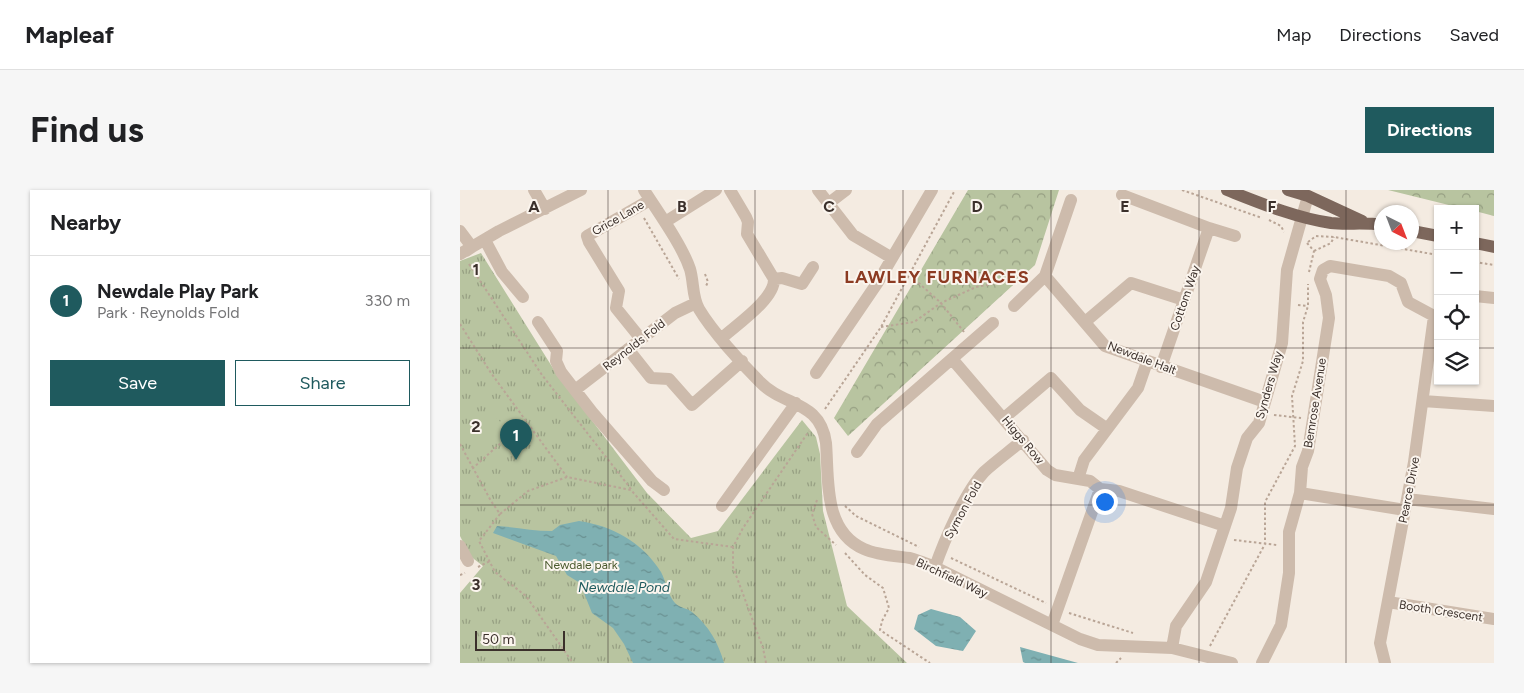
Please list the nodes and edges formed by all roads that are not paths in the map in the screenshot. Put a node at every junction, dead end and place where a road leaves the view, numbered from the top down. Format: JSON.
{"nodes":[{"id":1,"x":534,"y":190,"type":"edge"},
{"id":2,"x":581,"y":190,"type":"edge"},
{"id":3,"x":716,"y":190,"type":"edge"},
{"id":4,"x":730,"y":190,"type":"edge"},
{"id":5,"x":818,"y":190,"type":"edge"},
{"id":6,"x":846,"y":190,"type":"edge"},
{"id":7,"x":932,"y":190,"type":"edge"},
{"id":8,"x":1227,"y":190,"type":"edge"},
{"id":9,"x":1288,"y":190,"type":"edge"},
{"id":10,"x":647,"y":195,"type":"edge"},
{"id":11,"x":1122,"y":195,"type":"dead end"},
{"id":12,"x":1308,"y":196,"type":"junction"},
{"id":13,"x":1071,"y":200,"type":"dead end"},
{"id":14,"x":829,"y":203,"type":"junction"},
{"id":15,"x":544,"y":209,"type":"junction"},
{"id":16,"x":1302,"y":216,"type":"junction"},
{"id":17,"x":665,"y":222,"type":"junction"},
{"id":18,"x":1365,"y":222,"type":"junction"},
{"id":19,"x":1374,"y":224,"type":"edge"},
{"id":20,"x":1209,"y":228,"type":"junction"},
{"id":21,"x":460,"y":231,"type":"edge"},
{"id":22,"x":1419,"y":232,"type":"edge"},
{"id":23,"x":1434,"y":235,"type":"edge"},
{"id":24,"x":1235,"y":236,"type":"dead end"},
{"id":25,"x":485,"y":240,"type":"junction"},
{"id":26,"x":1479,"y":244,"type":"edge"},
{"id":27,"x":1494,"y":248,"type":"edge"},
{"id":28,"x":461,"y":254,"type":"edge"},
{"id":29,"x":892,"y":258,"type":"junction"},
{"id":30,"x":812,"y":267,"type":"dead end"},
{"id":31,"x":774,"y":279,"type":"junction"},
{"id":32,"x":1038,"y":283,"type":"junction"},
{"id":33,"x":1479,"y":296,"type":"edge"},
{"id":34,"x":523,"y":297,"type":"dead end"},
{"id":35,"x":1494,"y":298,"type":"edge"},
{"id":36,"x":1184,"y":300,"type":"junction"},
{"id":37,"x":696,"y":303,"type":"junction"},
{"id":38,"x":1014,"y":306,"type":"dead end"},
{"id":39,"x":1434,"y":313,"type":"edge"},
{"id":40,"x":538,"y":322,"type":"dead end"},
{"id":41,"x":1085,"y":322,"type":"junction"},
{"id":42,"x":993,"y":323,"type":"dead end"},
{"id":43,"x":1434,"y":328,"type":"edge"},
{"id":44,"x":722,"y":338,"type":"junction"},
{"id":45,"x":641,"y":340,"type":"junction"},
{"id":46,"x":628,"y":349,"type":"junction"},
{"id":47,"x":953,"y":360,"type":"junction"},
{"id":48,"x":742,"y":361,"type":"junction"},
{"id":49,"x":1147,"y":362,"type":"junction"},
{"id":50,"x":1161,"y":367,"type":"junction"},
{"id":51,"x":816,"y":373,"type":"dead end"},
{"id":52,"x":576,"y":390,"type":"junction"},
{"id":53,"x":1424,"y":401,"type":"junction"},
{"id":54,"x":796,"y":403,"type":"junction"},
{"id":55,"x":1494,"y":406,"type":"edge"},
{"id":56,"x":1263,"y":408,"type":"junction"},
{"id":57,"x":1004,"y":418,"type":"junction"},
{"id":58,"x":1106,"y":428,"type":"junction"},
{"id":59,"x":1023,"y":440,"type":"junction"},
{"id":60,"x":857,"y":452,"type":"dead end"},
{"id":61,"x":1078,"y":479,"type":"junction"},
{"id":62,"x":1100,"y":489,"type":"junction"},
{"id":63,"x":664,"y":490,"type":"dead end"},
{"id":64,"x":1300,"y":493,"type":"junction"},
{"id":65,"x":1406,"y":504,"type":"junction"},
{"id":66,"x":722,"y":506,"type":"dead end"},
{"id":67,"x":1494,"y":509,"type":"edge"},
{"id":68,"x":1224,"y":531,"type":"junction"},
{"id":69,"x":460,"y":546,"type":"edge"},
{"id":70,"x":468,"y":561,"type":"dead end"},
{"id":71,"x":935,"y":567,"type":"junction"},
{"id":72,"x":1388,"y":602,"type":"junction"},
{"id":73,"x":1494,"y":620,"type":"edge"},
{"id":74,"x":1052,"y":625,"type":"junction"},
{"id":75,"x":1172,"y":648,"type":"junction"},
{"id":76,"x":1232,"y":663,"type":"edge"},
{"id":77,"x":1262,"y":663,"type":"edge"},
{"id":78,"x":1385,"y":663,"type":"edge"}],
"edges":[{"from":1,"to":15,"type":"street"},
{"from":2,"to":15,"type":"street"},
{"from":3,"to":17,"type":"street"},
{"from":4,"to":31,"type":"street"},
{"from":5,"to":14,"type":"street"},
{"from":6,"to":14,"type":"street"},
{"from":7,"to":29,"type":"street"},
{"from":8,"to":16,"type":"main road"},
{"from":9,"to":12,"type":"main road"},
{"from":10,"to":17,"type":"street"},
{"from":10,"to":45,"type":"street","name":"Grice Lane"},
{"from":11,"to":20,"type":"street"},
{"from":12,"to":16,"type":"street","name":"Synders Way"},
{"from":12,"to":18,"type":"main road"},
{"from":13,"to":32,"type":"street"},
{"from":14,"to":29,"type":"street"},
{"from":15,"to":25,"type":"street"},
{"from":16,"to":18,"type":"main road"},
{"from":16,"to":56,"type":"street","name":"Synders Way"},
{"from":17,"to":37,"type":"street"},
{"from":18,"to":19,"type":"main road"},
{"from":20,"to":24,"type":"street"},
{"from":20,"to":36,"type":"street","name":"Cottom Way"},
{"from":21,"to":28,"type":"street"},
{"from":22,"to":23,"type":"main road"},
{"from":25,"to":28,"type":"street"},
{"from":25,"to":34,"type":"street"},
{"from":26,"to":27,"type":"main road"},
{"from":29,"to":51,"type":"street"},
{"from":30,"to":31,"type":"street"},
{"from":31,"to":44,"type":"street"},
{"from":32,"to":38,"type":"street"},
{"from":32,"to":41,"type":"street","name":"Newdale Halt"},
{"from":33,"to":35,"type":"street"},
{"from":36,"to":41,"type":"street"},
{"from":36,"to":50,"type":"street","name":"Cottom Way"},
{"from":37,"to":44,"type":"street"},
{"from":37,"to":45,"type":"street","name":"Reynolds Fold"},
{"from":39,"to":64,"type":"street","name":"Bemrose Avenue"},
{"from":40,"to":52,"type":"street"},
{"from":41,"to":49,"type":"street","name":"Newdale Halt"},
{"from":42,"to":47,"type":"street"},
{"from":43,"to":53,"type":"street","name":"Pearce Drive"},
{"from":44,"to":48,"type":"street"},
{"from":45,"to":46,"type":"street","name":"Reynolds Fold"},
{"from":46,"to":48,"type":"street"},
{"from":46,"to":52,"type":"street","name":"Reynolds Fold"},
{"from":47,"to":57,"type":"street","name":"Higgs Row"},
{"from":47,"to":60,"type":"street"},
{"from":48,"to":54,"type":"street"},
{"from":49,"to":50,"type":"street","name":"Newdale Halt"},
{"from":49,"to":58,"type":"street"},
{"from":50,"to":56,"type":"street","name":"Newdale Halt"},
{"from":52,"to":63,"type":"street"},
{"from":53,"to":55,"type":"street"},
{"from":53,"to":65,"type":"street","name":"Pearce Drive"},
{"from":54,"to":66,"type":"street"},
{"from":54,"to":71,"type":"street","name":"Birchfield Way"},
{"from":56,"to":68,"type":"street","name":"Synders Way"},
{"from":57,"to":58,"type":"street"},
{"from":57,"to":59,"type":"street","name":"Higgs Row"},
{"from":58,"to":61,"type":"street"},
{"from":59,"to":61,"type":"street","name":"Higgs Row"},
{"from":59,"to":71,"type":"street","name":"Symon Fold"},
{"from":61,"to":62,"type":"street","name":"Higgs Row"},
{"from":62,"to":68,"type":"street","name":"Higgs Row"},
{"from":62,"to":74,"type":"street"},
{"from":64,"to":65,"type":"street"},
{"from":64,"to":77,"type":"street","name":"Bemrose Avenue"},
{"from":65,"to":67,"type":"street"},
{"from":65,"to":72,"type":"street","name":"Pearce Drive"},
{"from":68,"to":75,"type":"street","name":"Synders Way"},
{"from":69,"to":70,"type":"street"},
{"from":71,"to":74,"type":"street","name":"Birchfield Way"},
{"from":72,"to":73,"type":"street","name":"Booth Crescent"},
{"from":72,"to":78,"type":"street","name":"Pearce Drive"},
{"from":74,"to":75,"type":"street","name":"Birchfield Way"},
{"from":75,"to":76,"type":"street","name":"Birchfield Way"}]}
